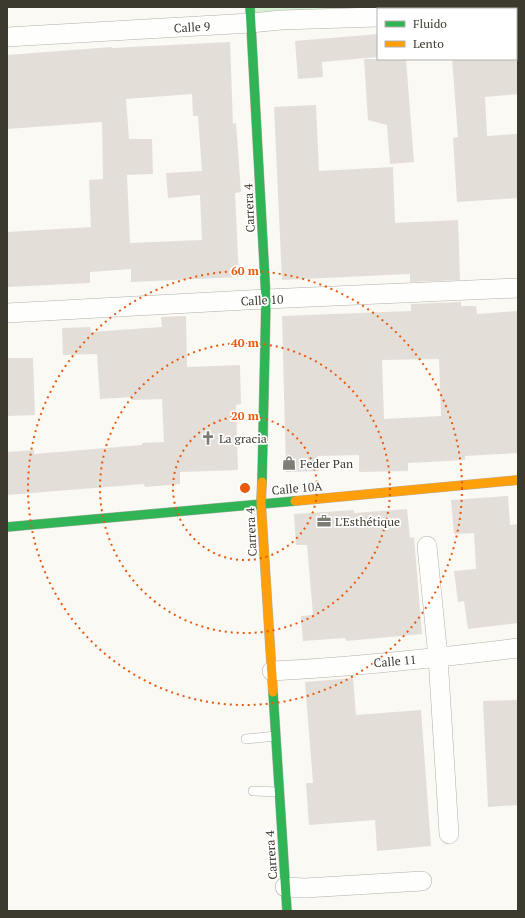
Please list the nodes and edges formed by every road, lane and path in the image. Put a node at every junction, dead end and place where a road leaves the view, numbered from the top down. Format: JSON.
{"nodes":[{"id":1,"x":250,"y":15,"type":"edge"},
{"id":2,"x":377,"y":16,"type":"edge"},
{"id":3,"x":7,"y":37,"type":"edge"},
{"id":4,"x":518,"y":288,"type":"edge"},
{"id":5,"x":266,"y":299,"type":"junction"},
{"id":6,"x":7,"y":313,"type":"edge"},
{"id":7,"x":518,"y":480,"type":"edge"},
{"id":8,"x":262,"y":503,"type":"junction"},
{"id":9,"x":7,"y":527,"type":"edge"},
{"id":10,"x":427,"y":546,"type":"dead end"},
{"id":11,"x":518,"y":648,"type":"edge"},
{"id":12,"x":438,"y":658,"type":"junction"},
{"id":13,"x":272,"y":671,"type":"junction"},
{"id":14,"x":276,"y":736,"type":"junction"},
{"id":15,"x":246,"y":740,"type":"dead end"},
{"id":16,"x":253,"y":791,"type":"dead end"},
{"id":17,"x":279,"y":792,"type":"junction"},
{"id":18,"x":449,"y":834,"type":"dead end"},
{"id":19,"x":422,"y":881,"type":"dead end"},
{"id":20,"x":285,"y":887,"type":"junction"},
{"id":21,"x":287,"y":911,"type":"edge"}],
"edges":[{"from":1,"to":2,"type":"street","name":"Calle 9"},
{"from":1,"to":3,"type":"street","name":"Calle 9"},
{"from":1,"to":5,"type":"street","name":"Carrera 4"},
{"from":4,"to":5,"type":"street","name":"Calle 10"},
{"from":5,"to":6,"type":"street","name":"Calle 10"},
{"from":5,"to":8,"type":"street","name":"Carrera 4"},
{"from":7,"to":8,"type":"street","name":"Calle 10A"},
{"from":8,"to":9,"type":"street","name":"Calle 10A"},
{"from":8,"to":13,"type":"street","name":"Carrera 4"},
{"from":10,"to":12,"type":"street"},
{"from":11,"to":12,"type":"street","name":"Calle 11"},
{"from":12,"to":13,"type":"street","name":"Calle 11"},
{"from":12,"to":18,"type":"street"},
{"from":13,"to":14,"type":"street","name":"Carrera 4"},
{"from":14,"to":15,"type":"lane"},
{"from":14,"to":17,"type":"street","name":"Carrera 4"},
{"from":16,"to":17,"type":"lane"},
{"from":17,"to":20,"type":"street","name":"Carrera 4"},
{"from":19,"to":20,"type":"street"},
{"from":20,"to":21,"type":"street","name":"Carrera 4"}]}
